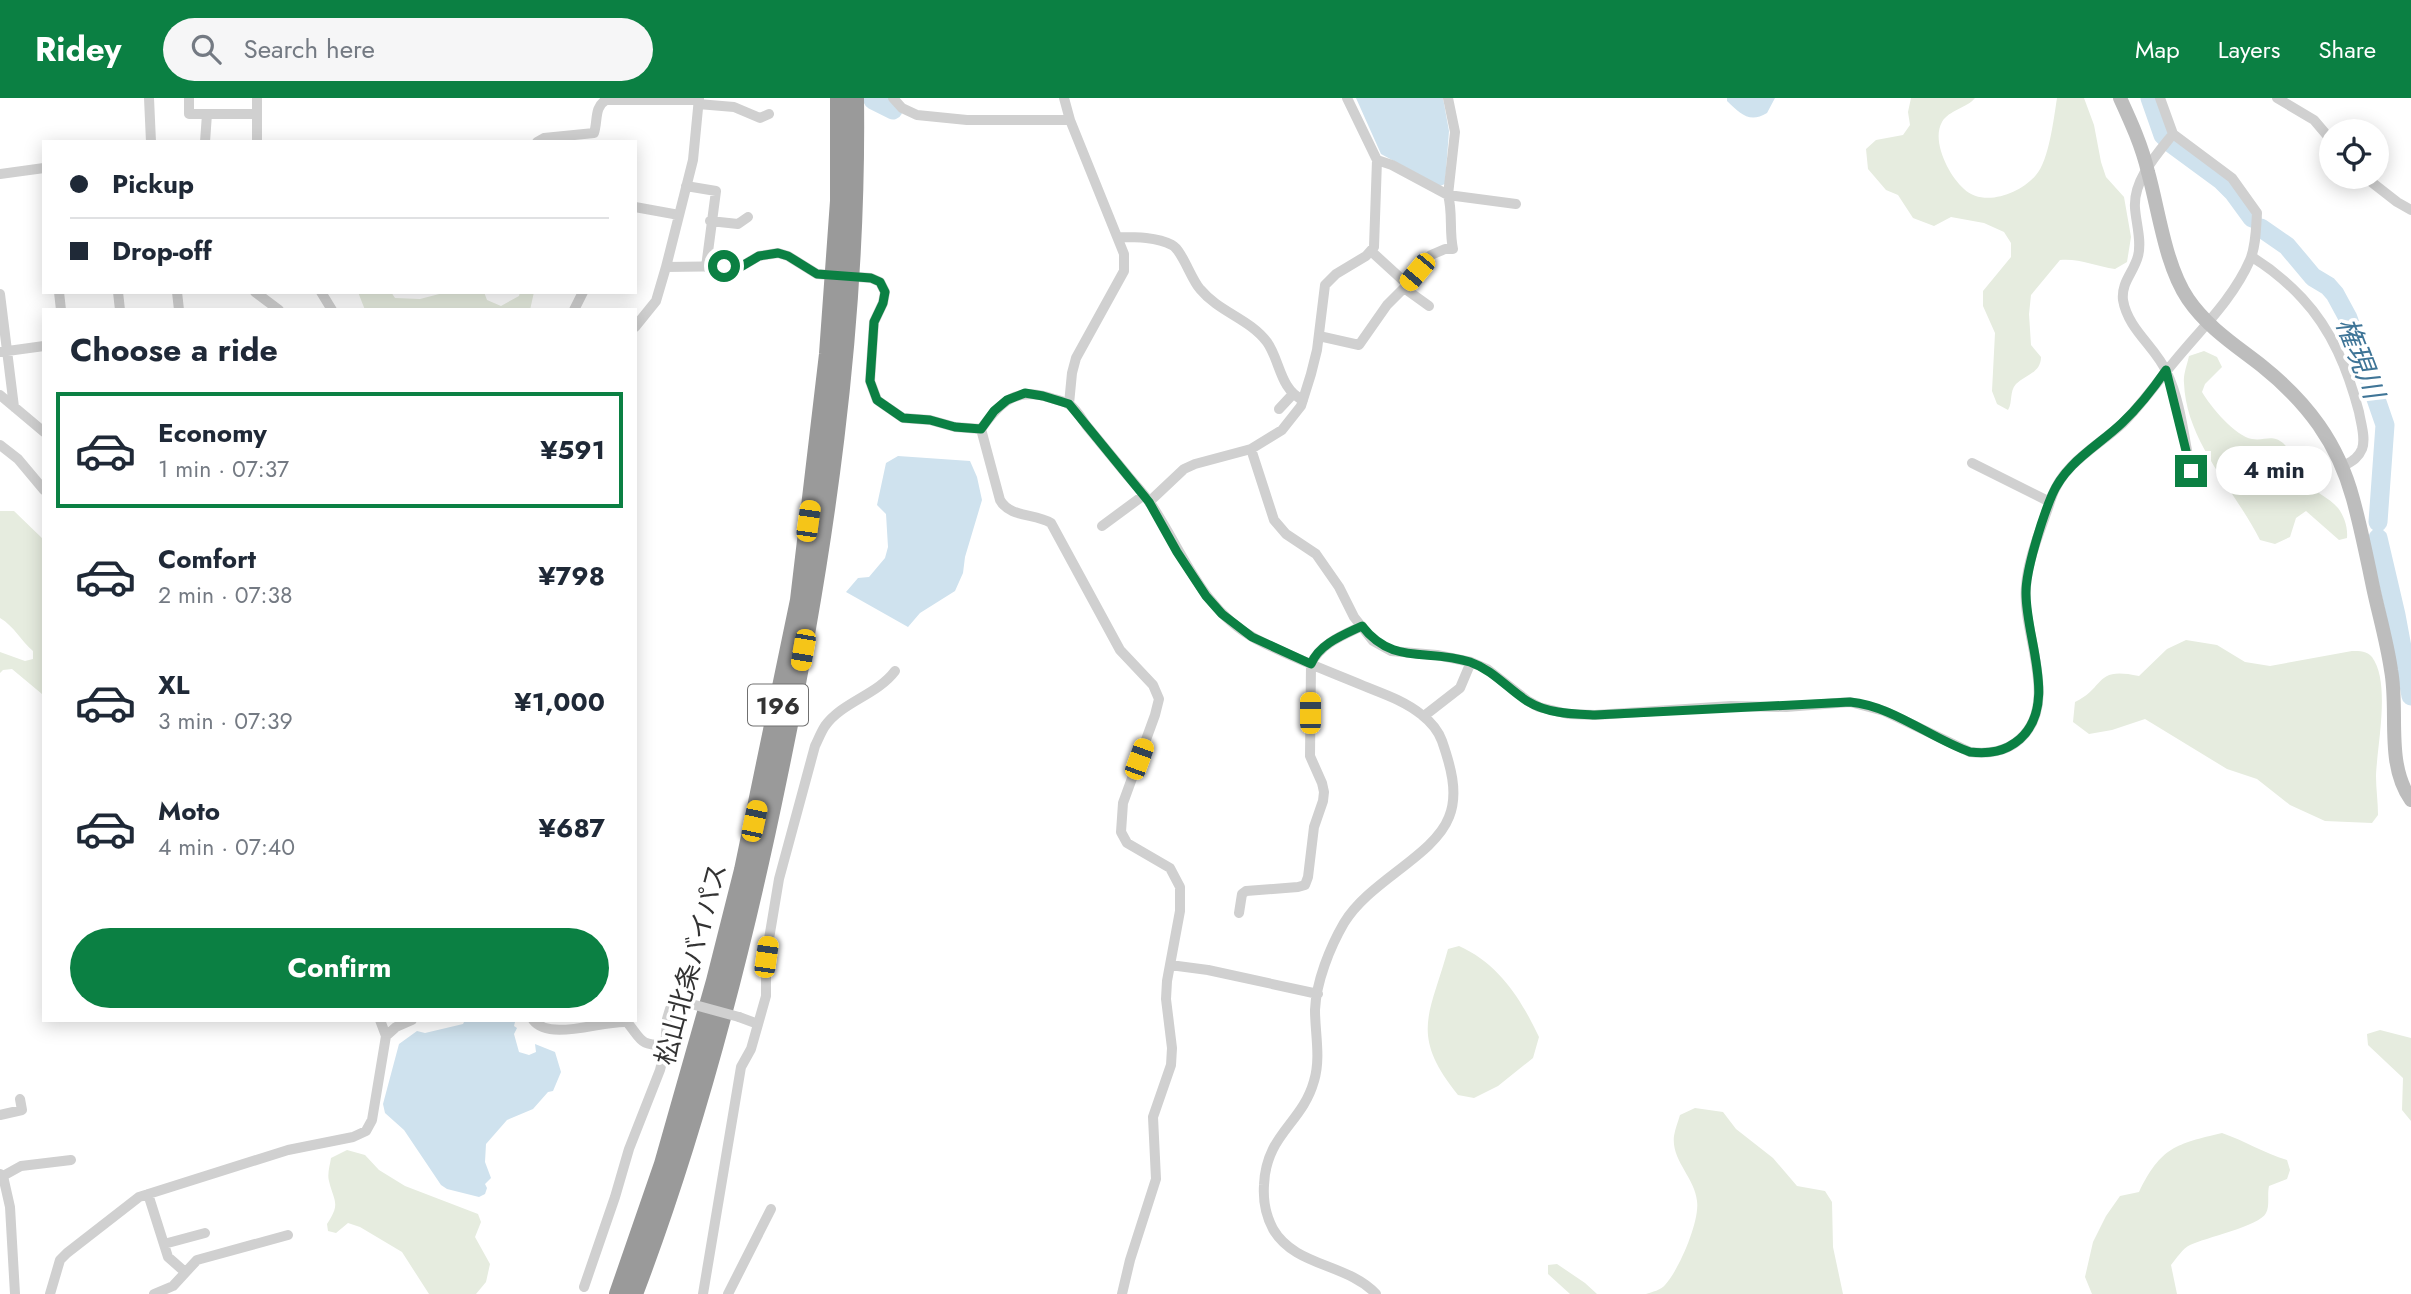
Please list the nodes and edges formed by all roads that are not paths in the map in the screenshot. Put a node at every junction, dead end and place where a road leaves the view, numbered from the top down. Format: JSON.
{"nodes":[{"id":1,"x":149,"y":98,"type":"edge"},
{"id":2,"x":189,"y":98,"type":"edge"},
{"id":3,"x":257,"y":98,"type":"edge"},
{"id":4,"x":839,"y":98,"type":"edge"},
{"id":5,"x":855,"y":98,"type":"edge"},
{"id":6,"x":893,"y":98,"type":"edge"},
{"id":7,"x":1064,"y":98,"type":"edge"},
{"id":8,"x":1347,"y":98,"type":"edge"},
{"id":9,"x":1448,"y":98,"type":"edge"},
{"id":10,"x":2120,"y":98,"type":"edge"},
{"id":11,"x":2160,"y":98,"type":"edge"},
{"id":12,"x":2277,"y":98,"type":"edge"},
{"id":13,"x":699,"y":101,"type":"edge"},
{"id":14,"x":207,"y":114,"type":"junction"},
{"id":15,"x":257,"y":114,"type":"junction"},
{"id":16,"x":769,"y":114,"type":"dead end"},
{"id":17,"x":1070,"y":120,"type":"junction"},
{"id":18,"x":2319,"y":126,"type":"edge"},
{"id":19,"x":2170,"y":138,"type":"junction"},
{"id":20,"x":150,"y":140,"type":"edge"},
{"id":21,"x":205,"y":140,"type":"edge"},
{"id":22,"x":257,"y":140,"type":"edge"},
{"id":23,"x":540,"y":140,"type":"edge"},
{"id":24,"x":1377,"y":160,"type":"junction"},
{"id":25,"x":42,"y":168,"type":"edge"},
{"id":26,"x":2147,"y":168,"type":"junction"},
{"id":27,"x":0,"y":174,"type":"edge"},
{"id":28,"x":686,"y":186,"type":"junction"},
{"id":29,"x":2380,"y":189,"type":"edge"},
{"id":30,"x":1448,"y":195,"type":"junction"},
{"id":31,"x":1516,"y":204,"type":"dead end"},
{"id":32,"x":637,"y":206,"type":"edge"},
{"id":33,"x":2411,"y":210,"type":"edge"},
{"id":34,"x":679,"y":215,"type":"junction"},
{"id":35,"x":748,"y":217,"type":"dead end"},
{"id":36,"x":710,"y":221,"type":"junction"},
{"id":37,"x":1119,"y":237,"type":"junction"},
{"id":38,"x":1371,"y":252,"type":"junction"},
{"id":39,"x":2252,"y":257,"type":"junction"},
{"id":40,"x":666,"y":267,"type":"junction"},
{"id":41,"x":706,"y":267,"type":"junction"},
{"id":42,"x":842,"y":275,"type":"junction"},
{"id":43,"x":1406,"y":286,"type":"junction"},
{"id":44,"x":0,"y":294,"type":"edge"},
{"id":45,"x":258,"y":294,"type":"edge"},
{"id":46,"x":1429,"y":306,"type":"dead end"},
{"id":47,"x":276,"y":308,"type":"edge"},
{"id":48,"x":2207,"y":322,"type":"junction"},
{"id":49,"x":637,"y":324,"type":"edge"},
{"id":50,"x":1319,"y":336,"type":"junction"},
{"id":51,"x":42,"y":346,"type":"edge"},
{"id":52,"x":4,"y":351,"type":"edge"},
{"id":53,"x":2166,"y":370,"type":"junction"},
{"id":54,"x":1293,"y":394,"type":"junction"},
{"id":55,"x":0,"y":395,"type":"edge"},
{"id":56,"x":1303,"y":400,"type":"junction"},
{"id":57,"x":1069,"y":404,"type":"junction"},
{"id":58,"x":14,"y":407,"type":"junction"},
{"id":59,"x":1279,"y":409,"type":"dead end"},
{"id":60,"x":981,"y":429,"type":"junction"},
{"id":61,"x":42,"y":430,"type":"edge"},
{"id":62,"x":0,"y":445,"type":"edge"},
{"id":63,"x":1251,"y":449,"type":"junction"},
{"id":64,"x":1972,"y":463,"type":"dead end"},
{"id":65,"x":2342,"y":467,"type":"junction"},
{"id":66,"x":2191,"y":471,"type":"dead end"},
{"id":67,"x":42,"y":489,"type":"edge"},
{"id":68,"x":1147,"y":499,"type":"junction"},
{"id":69,"x":2050,"y":502,"type":"junction"},
{"id":70,"x":1102,"y":527,"type":"dead end"},
{"id":71,"x":1362,"y":626,"type":"junction"},
{"id":72,"x":1471,"y":662,"type":"junction"},
{"id":73,"x":1311,"y":664,"type":"junction"},
{"id":74,"x":895,"y":671,"type":"dead end"},
{"id":75,"x":1424,"y":716,"type":"junction"},
{"id":76,"x":2411,"y":800,"type":"edge"},
{"id":77,"x":751,"y":872,"type":"junction"},
{"id":78,"x":779,"y":879,"type":"junction"},
{"id":79,"x":1239,"y":913,"type":"dead end"},
{"id":80,"x":1170,"y":965,"type":"junction"},
{"id":81,"x":1318,"y":994,"type":"junction"},
{"id":82,"x":381,"y":1022,"type":"edge"},
{"id":83,"x":407,"y":1022,"type":"edge"},
{"id":84,"x":534,"y":1022,"type":"edge"},
{"id":85,"x":627,"y":1022,"type":"edge"},
{"id":86,"x":627,"y":1022,"type":"edge"},
{"id":87,"x":758,"y":1024,"type":"junction"},
{"id":88,"x":386,"y":1036,"type":"junction"},
{"id":89,"x":666,"y":1045,"type":"junction"},
{"id":90,"x":20,"y":1099,"type":"dead end"},
{"id":91,"x":0,"y":1115,"type":"edge"},
{"id":92,"x":71,"y":1160,"type":"dead end"},
{"id":93,"x":1,"y":1175,"type":"edge"},
{"id":94,"x":148,"y":1194,"type":"junction"},
{"id":95,"x":771,"y":1209,"type":"dead end"},
{"id":96,"x":205,"y":1233,"type":"dead end"},
{"id":97,"x":288,"y":1235,"type":"dead end"},
{"id":98,"x":164,"y":1244,"type":"junction"},
{"id":99,"x":185,"y":1272,"type":"junction"},
{"id":100,"x":584,"y":1287,"type":"dead end"},
{"id":101,"x":16,"y":1294,"type":"edge"},
{"id":102,"x":50,"y":1294,"type":"edge"},
{"id":103,"x":154,"y":1294,"type":"edge"},
{"id":104,"x":618,"y":1294,"type":"edge"},
{"id":105,"x":634,"y":1294,"type":"edge"},
{"id":106,"x":704,"y":1294,"type":"edge"},
{"id":107,"x":728,"y":1294,"type":"edge"},
{"id":108,"x":1122,"y":1294,"type":"edge"},
{"id":109,"x":1376,"y":1294,"type":"edge"}],
"edges":[{"from":1,"to":20,"type":"street"},
{"from":2,"to":14,"type":"street"},
{"from":3,"to":15,"type":"street"},
{"from":4,"to":42,"type":"highway","name":"松山北条バイパス","number":"196"},
{"from":5,"to":42,"type":"highway","name":"松山北条バイパス","number":"196"},
{"from":6,"to":17,"type":"street"},
{"from":7,"to":17,"type":"street"},
{"from":8,"to":24,"type":"street"},
{"from":9,"to":30,"type":"street"},
{"from":10,"to":26,"type":"street"},
{"from":11,"to":19,"type":"street"},
{"from":12,"to":18,"type":"street"},
{"from":13,"to":16,"type":"street"},
{"from":13,"to":23,"type":"street"},
{"from":13,"to":28,"type":"street"},
{"from":14,"to":15,"type":"street"},
{"from":14,"to":21,"type":"street"},
{"from":15,"to":22,"type":"street"},
{"from":17,"to":37,"type":"street"},
{"from":19,"to":26,"type":"street"},
{"from":19,"to":39,"type":"street"},
{"from":24,"to":30,"type":"street"},
{"from":24,"to":38,"type":"street"},
{"from":25,"to":27,"type":"street"},
{"from":26,"to":48,"type":"street"},
{"from":26,"to":53,"type":"street"},
{"from":28,"to":34,"type":"street"},
{"from":28,"to":36,"type":"street"},
{"from":29,"to":33,"type":"street"},
{"from":30,"to":31,"type":"street"},
{"from":30,"to":43,"type":"street"},
{"from":32,"to":34,"type":"street"},
{"from":34,"to":40,"type":"street"},
{"from":35,"to":36,"type":"street"},
{"from":36,"to":41,"type":"street"},
{"from":37,"to":54,"type":"street"},
{"from":37,"to":57,"type":"street"},
{"from":38,"to":43,"type":"street"},
{"from":38,"to":50,"type":"street"},
{"from":39,"to":48,"type":"street"},
{"from":39,"to":65,"type":"street"},
{"from":40,"to":41,"type":"street"},
{"from":40,"to":49,"type":"street"},
{"from":41,"to":42,"type":"street"},
{"from":42,"to":60,"type":"street"},
{"from":42,"to":77,"type":"highway","name":"松山北条バイパス","number":"196"},
{"from":43,"to":46,"type":"street"},
{"from":43,"to":50,"type":"street"},
{"from":44,"to":52,"type":"street"},
{"from":45,"to":47,"type":"street"},
{"from":48,"to":53,"type":"street"},
{"from":48,"to":65,"type":"street"},
{"from":50,"to":56,"type":"street"},
{"from":51,"to":52,"type":"street"},
{"from":52,"to":58,"type":"street"},
{"from":53,"to":66,"type":"street"},
{"from":53,"to":69,"type":"street"},
{"from":54,"to":56,"type":"street"},
{"from":54,"to":59,"type":"street"},
{"from":55,"to":58,"type":"street"},
{"from":56,"to":63,"type":"street"},
{"from":57,"to":60,"type":"street"},
{"from":57,"to":68,"type":"street"},
{"from":58,"to":61,"type":"street"},
{"from":60,"to":80,"type":"street"},
{"from":62,"to":67,"type":"street"},
{"from":63,"to":68,"type":"street"},
{"from":63,"to":71,"type":"street"},
{"from":64,"to":69,"type":"street"},
{"from":65,"to":76,"type":"street"},
{"from":68,"to":70,"type":"street"},
{"from":68,"to":73,"type":"street"},
{"from":69,"to":72,"type":"street"},
{"from":71,"to":72,"type":"street"},
{"from":71,"to":73,"type":"street"},
{"from":72,"to":75,"type":"street"},
{"from":73,"to":75,"type":"street"},
{"from":73,"to":79,"type":"street"},
{"from":74,"to":78,"type":"street"},
{"from":75,"to":81,"type":"street"},
{"from":77,"to":78,"type":"street"},
{"from":77,"to":104,"type":"highway","name":"松山北条バイパス","number":"196"},
{"from":77,"to":105,"type":"highway","name":"松山北条バイパス","number":"196"},
{"from":78,"to":87,"type":"street"},
{"from":80,"to":81,"type":"street"},
{"from":80,"to":108,"type":"street"},
{"from":81,"to":109,"type":"street"},
{"from":82,"to":88,"type":"street"},
{"from":83,"to":88,"type":"street"},
{"from":84,"to":85,"type":"street"},
{"from":86,"to":89,"type":"street"},
{"from":87,"to":89,"type":"street","bridge":true},
{"from":87,"to":106,"type":"street"},
{"from":88,"to":94,"type":"street"},
{"from":89,"to":100,"type":"street"},
{"from":90,"to":91,"type":"street"},
{"from":92,"to":93,"type":"street"},
{"from":93,"to":101,"type":"street"},
{"from":94,"to":98,"type":"street"},
{"from":94,"to":102,"type":"street"},
{"from":95,"to":107,"type":"street"},
{"from":96,"to":98,"type":"street"},
{"from":97,"to":99,"type":"street"},
{"from":98,"to":99,"type":"street"},
{"from":99,"to":103,"type":"street"}]}
